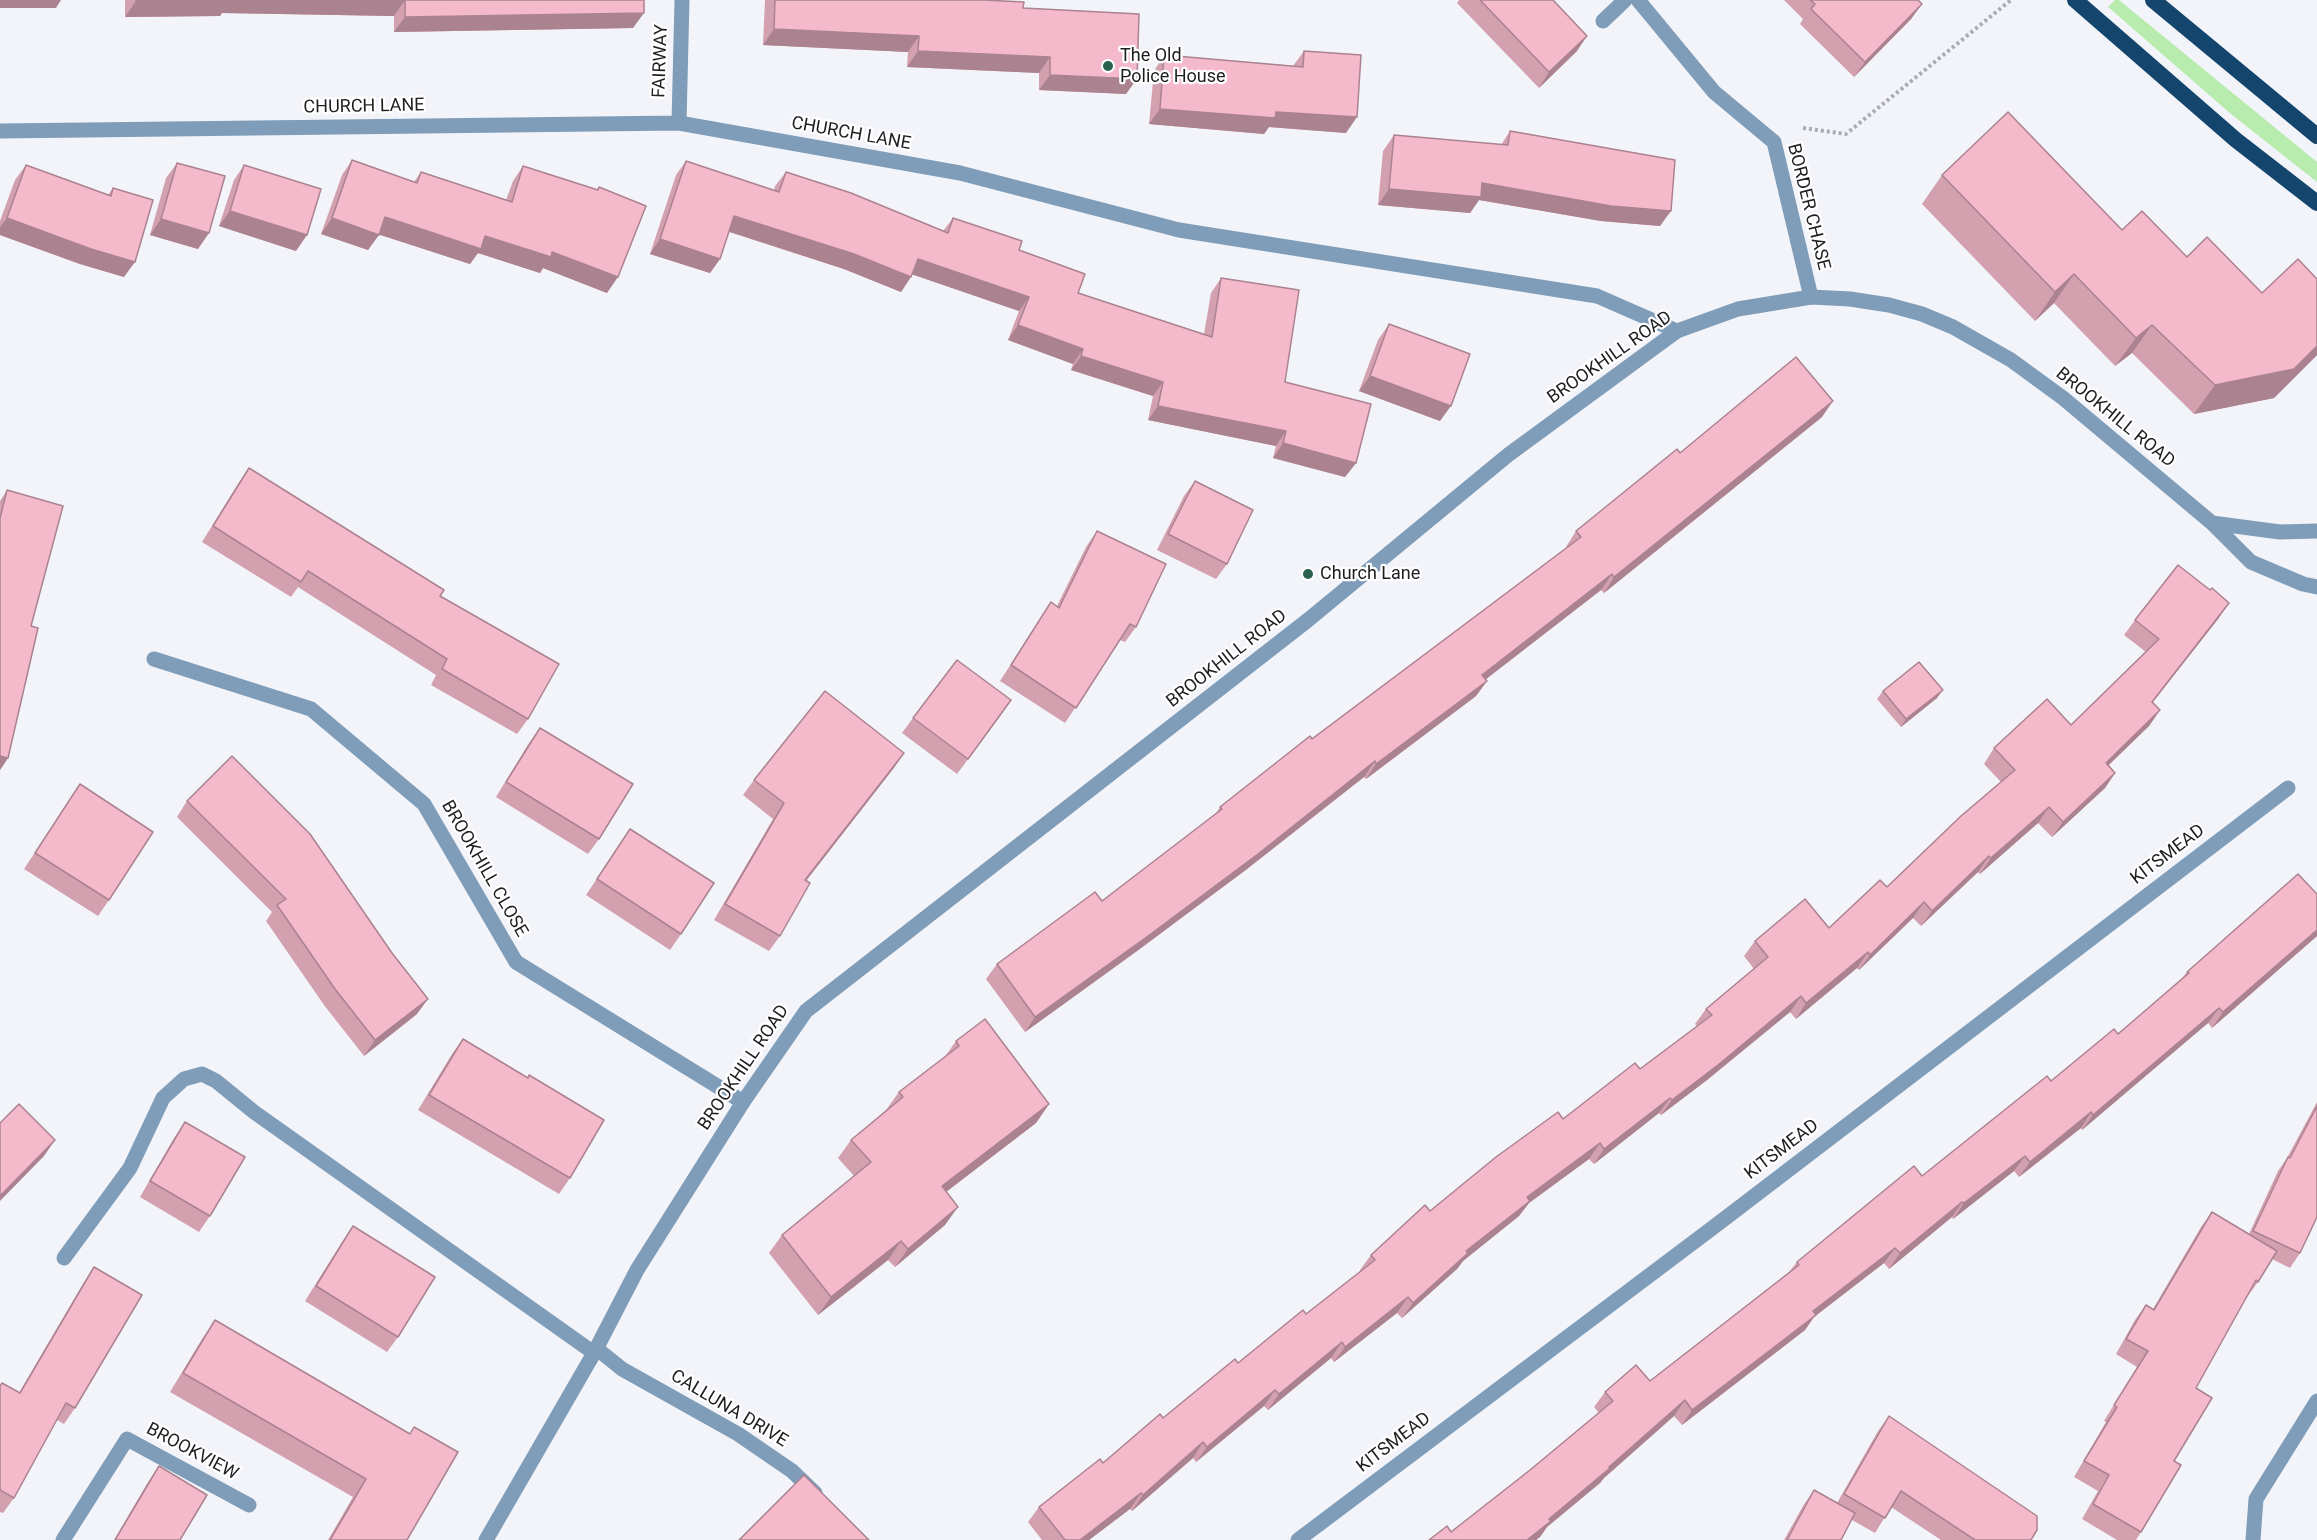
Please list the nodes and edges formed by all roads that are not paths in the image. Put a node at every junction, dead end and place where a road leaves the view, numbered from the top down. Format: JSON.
{"nodes":[{"id":1,"x":682,"y":0,"type":"edge"},
{"id":2,"x":1625,"y":0,"type":"edge"},
{"id":3,"x":1638,"y":0,"type":"edge"},
{"id":4,"x":2074,"y":0,"type":"edge"},
{"id":5,"x":2153,"y":0,"type":"edge"},
{"id":6,"x":1603,"y":21,"type":"dead end"},
{"id":7,"x":679,"y":123,"type":"junction"},
{"id":8,"x":0,"y":131,"type":"edge"},
{"id":9,"x":2317,"y":136,"type":"edge"},
{"id":10,"x":2317,"y":203,"type":"edge"},
{"id":11,"x":1811,"y":297,"type":"junction"},
{"id":12,"x":1677,"y":332,"type":"junction"},
{"id":13,"x":2211,"y":523,"type":"junction"},
{"id":14,"x":2317,"y":531,"type":"edge"},
{"id":15,"x":2317,"y":587,"type":"edge"},
{"id":16,"x":153,"y":659,"type":"dead end"},
{"id":17,"x":2288,"y":788,"type":"dead end"},
{"id":18,"x":743,"y":1102,"type":"junction"},
{"id":19,"x":63,"y":1258,"type":"dead end"},
{"id":20,"x":595,"y":1350,"type":"junction"},
{"id":21,"x":2317,"y":1401,"type":"edge"},
{"id":22,"x":825,"y":1504,"type":"edge"},
{"id":23,"x":249,"y":1505,"type":"dead end"},
{"id":24,"x":63,"y":1540,"type":"edge"},
{"id":25,"x":486,"y":1540,"type":"edge"},
{"id":26,"x":1298,"y":1540,"type":"edge"},
{"id":27,"x":2253,"y":1540,"type":"edge"}],
"edges":[{"from":1,"to":7,"type":"street","name":"FAIRWAY"},
{"from":2,"to":6,"type":"street"},
{"from":3,"to":11,"type":"street","name":"BORDER CHASE"},
{"from":4,"to":10,"type":"highway"},
{"from":5,"to":9,"type":"highway"},
{"from":7,"to":8,"type":"street","name":"CHURCH LANE"},
{"from":7,"to":12,"type":"street","name":"CHURCH LANE"},
{"from":11,"to":12,"type":"street","name":"BROOKHILL ROAD"},
{"from":11,"to":13,"type":"street","name":"BROOKHILL ROAD"},
{"from":12,"to":18,"type":"street","name":"BROOKHILL ROAD"},
{"from":13,"to":14,"type":"street"},
{"from":13,"to":15,"type":"street","name":"BROOKHILL ROAD"},
{"from":16,"to":18,"type":"street","name":"BROOKHILL CLOSE"},
{"from":17,"to":26,"type":"street","name":"KITSMEAD"},
{"from":18,"to":20,"type":"street","name":"BROOKHILL ROAD"},
{"from":19,"to":20,"type":"street","name":"CALLUNA DRIVE"},
{"from":20,"to":22,"type":"street","name":"CALLUNA DRIVE"},
{"from":20,"to":25,"type":"street","name":"BROOKHILL ROAD"},
{"from":21,"to":27,"type":"street"},
{"from":23,"to":24,"type":"street","name":"BROOKVIEW"}]}
